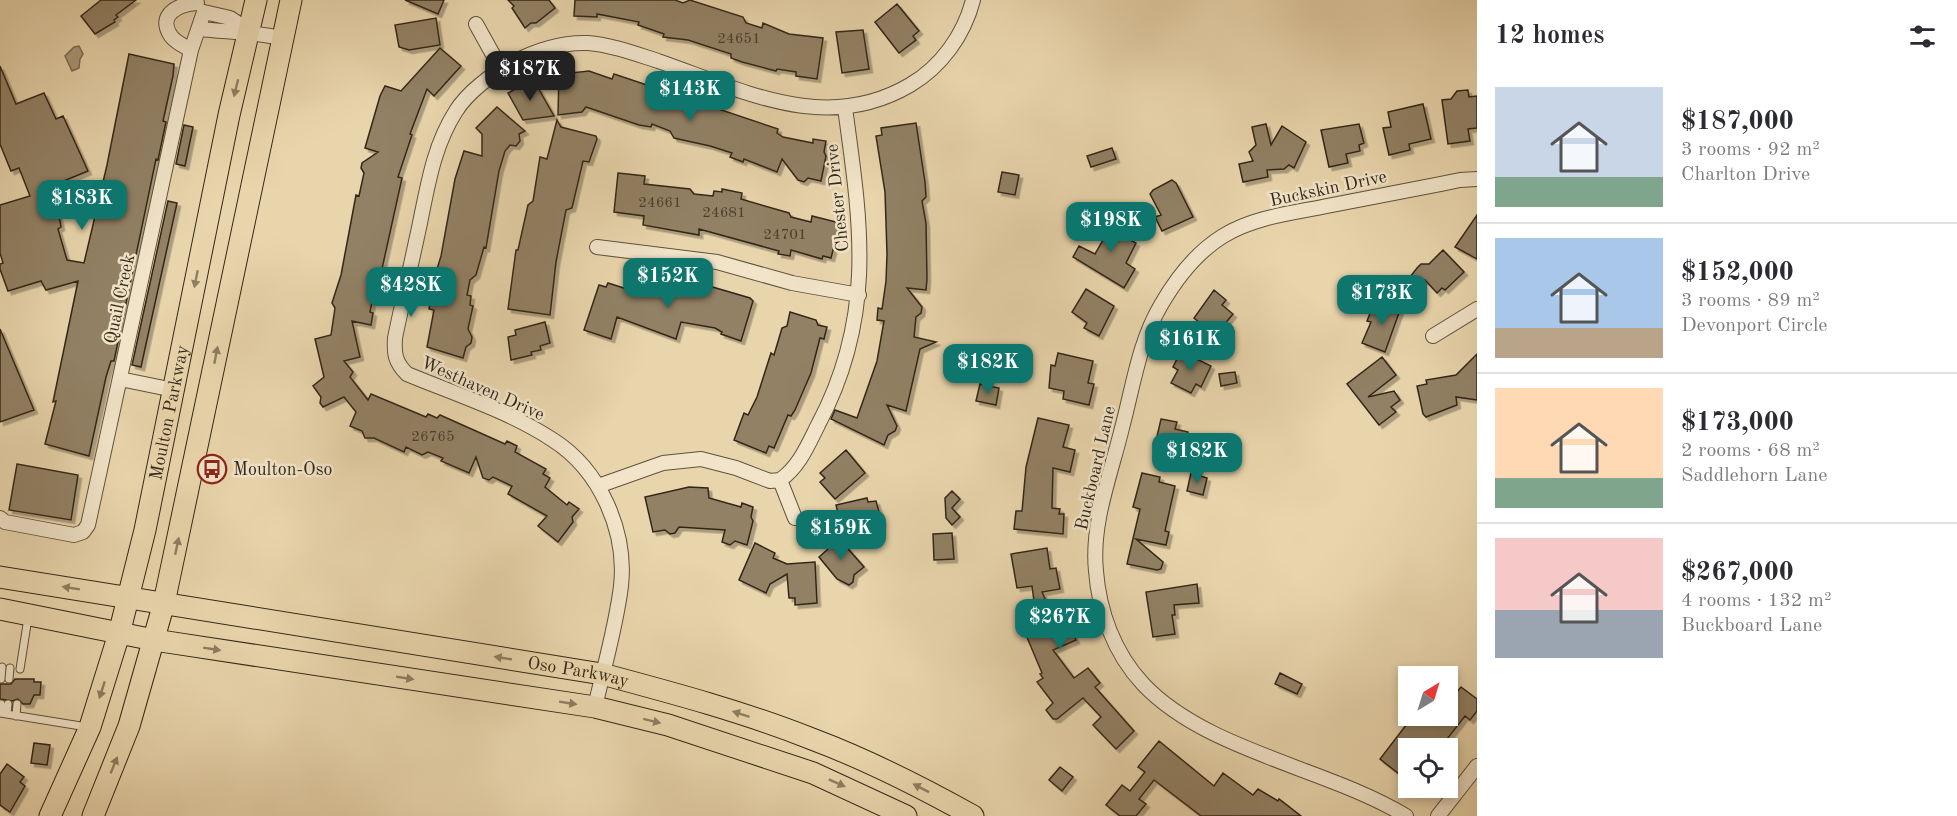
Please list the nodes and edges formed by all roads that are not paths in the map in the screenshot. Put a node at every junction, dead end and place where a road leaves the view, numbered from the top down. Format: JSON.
{"nodes":[{"id":1,"x":256,"y":0,"type":"edge"},
{"id":2,"x":291,"y":0,"type":"edge"},
{"id":3,"x":973,"y":0,"type":"edge"},
{"id":4,"x":200,"y":5,"type":"edge"},
{"id":5,"x":476,"y":24,"type":"dead end"},
{"id":6,"x":200,"y":29,"type":"junction"},
{"id":7,"x":250,"y":31,"type":"junction"},
{"id":8,"x":281,"y":38,"type":"junction"},
{"id":9,"x":191,"y":50,"type":"junction"},
{"id":10,"x":501,"y":69,"type":"junction"},
{"id":11,"x":845,"y":108,"type":"junction"},
{"id":12,"x":1477,"y":179,"type":"edge"},
{"id":13,"x":597,"y":248,"type":"dead end"},
{"id":14,"x":1196,"y":257,"type":"joint"},
{"id":15,"x":859,"y":295,"type":"junction"},
{"id":16,"x":1477,"y":309,"type":"edge"},
{"id":17,"x":1433,"y":336,"type":"dead end"},
{"id":18,"x":120,"y":379,"type":"junction"},
{"id":19,"x":174,"y":390,"type":"junction"},
{"id":20,"x":780,"y":480,"type":"junction"},
{"id":21,"x":598,"y":486,"type":"junction"},
{"id":22,"x":0,"y":518,"type":"edge"},
{"id":23,"x":795,"y":518,"type":"dead end"},
{"id":24,"x":0,"y":576,"type":"edge"},
{"id":25,"x":128,"y":597,"type":"junction"},
{"id":26,"x":164,"y":603,"type":"junction"},
{"id":27,"x":0,"y":609,"type":"edge"},
{"id":28,"x":29,"y":615,"type":"junction"},
{"id":29,"x":119,"y":634,"type":"junction"},
{"id":30,"x":154,"y":640,"type":"junction"},
{"id":31,"x":12,"y":668,"type":"junction"},
{"id":32,"x":602,"y":674,"type":"junction"},
{"id":33,"x":9,"y":679,"type":"edge"},
{"id":34,"x":8,"y":704,"type":"edge"},
{"id":35,"x":595,"y":707,"type":"junction"},
{"id":36,"x":2,"y":714,"type":"edge"},
{"id":37,"x":16,"y":716,"type":"junction"},
{"id":38,"x":90,"y":727,"type":"junction"},
{"id":39,"x":1477,"y":766,"type":"edge"},
{"id":40,"x":50,"y":816,"type":"edge"},
{"id":41,"x":93,"y":816,"type":"edge"},
{"id":42,"x":906,"y":816,"type":"edge"},
{"id":43,"x":973,"y":816,"type":"edge"},
{"id":44,"x":1406,"y":816,"type":"edge"},
{"id":45,"x":1438,"y":816,"type":"edge"}],
"edges":[{"from":1,"to":7,"type":"main road","name":"Moulton Parkway"},
{"from":2,"to":8,"type":"main road","name":"Moulton Parkway"},
{"from":3,"to":11,"type":"street","name":"Westhaven Drive"},
{"from":4,"to":6,"type":"street","name":"Quail Creek"},
{"from":4,"to":7,"type":"street"},
{"from":4,"to":9,"type":"street"},
{"from":5,"to":10,"type":"street"},
{"from":6,"to":7,"type":"street"},
{"from":6,"to":9,"type":"street","name":"Quail Creek"},
{"from":7,"to":8,"type":"street"},
{"from":7,"to":19,"type":"main road","name":"Moulton Parkway","one_way":true},
{"from":26,"to":8,"type":"main road","name":"Moulton Parkway","one_way":true},
{"from":9,"to":18,"type":"street","name":"Quail Creek"},
{"from":10,"to":11,"type":"street","name":"Westhaven Drive"},
{"from":10,"to":21,"type":"street","name":"Westhaven Drive"},
{"from":11,"to":15,"type":"street","name":"Chester Drive"},
{"from":12,"to":14,"type":"street","name":"Buckskin Drive"},
{"from":13,"to":15,"type":"street"},
{"from":14,"to":44,"type":"street","name":"Buckboard Lane"},
{"from":15,"to":20,"type":"street","name":"Chester Drive"},
{"from":16,"to":17,"type":"street"},
{"from":18,"to":19,"type":"street"},
{"from":18,"to":22,"type":"street","name":"Quail Creek"},
{"from":19,"to":25,"type":"main road","name":"Moulton Parkway"},
{"from":20,"to":21,"type":"street"},
{"from":20,"to":23,"type":"street"},
{"from":21,"to":32,"type":"street","name":"Westhaven Drive"},
{"from":25,"to":24,"type":"main road","name":"Oso Parkway","one_way":true},
{"from":25,"to":26,"type":"main road","name":"Oso Parkway"},
{"from":25,"to":29,"type":"main road","name":"Moulton Parkway"},
{"from":26,"to":30,"type":"main road","name":"Moulton Parkway"},
{"from":32,"to":26,"type":"main road","name":"Oso Parkway","one_way":true},
{"from":27,"to":28,"type":"main road","name":"Oso Parkway"},
{"from":28,"to":29,"type":"main road","name":"Oso Parkway"},
{"from":28,"to":31,"type":"lane"},
{"from":29,"to":30,"type":"main road","name":"Oso Parkway"},
{"from":29,"to":38,"type":"main road","name":"Moulton Parkway","one_way":true},
{"from":30,"to":35,"type":"main road","name":"Oso Parkway","one_way":true},
{"from":41,"to":30,"type":"main road","name":"Moulton Parkway","one_way":true},
{"from":31,"to":33,"type":"lane"},
{"from":31,"to":33,"type":"lane"},
{"from":32,"to":35,"type":"street","name":"Westhaven Drive"},
{"from":43,"to":32,"type":"main road","name":"Oso Parkway","one_way":true},
{"from":34,"to":36,"type":"lane"},
{"from":34,"to":37,"type":"lane"},
{"from":35,"to":42,"type":"main road","name":"Oso Parkway","one_way":true},
{"from":36,"to":37,"type":"lane"},
{"from":37,"to":38,"type":"lane"},
{"from":38,"to":40,"type":"main road","name":"Moulton Parkway"},
{"from":39,"to":45,"type":"street"}]}
